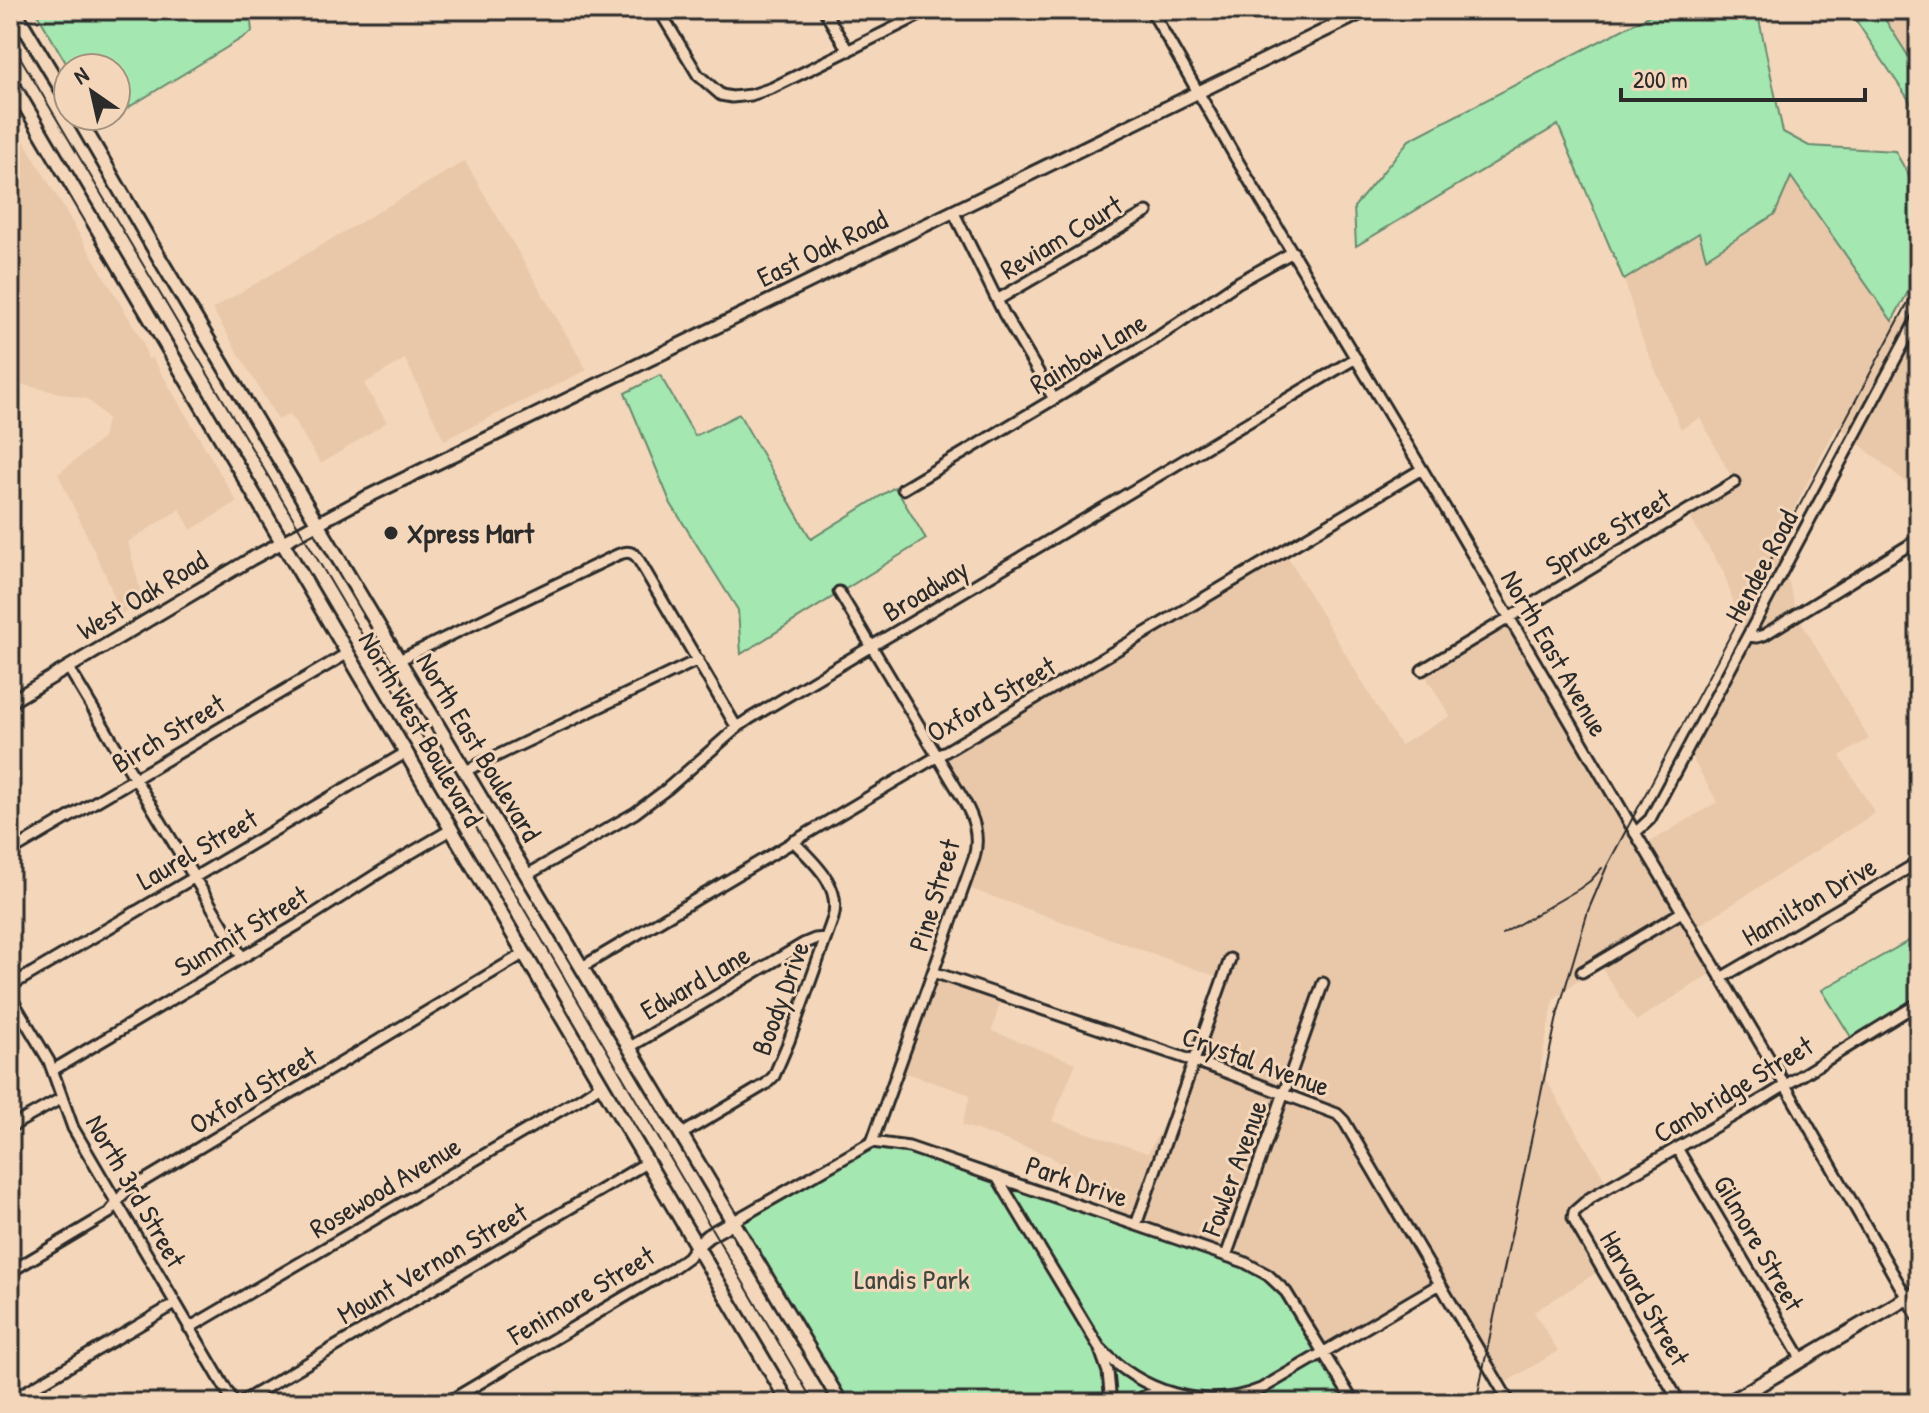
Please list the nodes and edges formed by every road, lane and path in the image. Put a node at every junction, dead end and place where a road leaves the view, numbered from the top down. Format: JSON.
{"nodes":[{"id":1,"x":14,"y":10,"type":"edge"},
{"id":2,"x":659,"y":10,"type":"edge"},
{"id":3,"x":824,"y":10,"type":"edge"},
{"id":4,"x":930,"y":10,"type":"edge"},
{"id":5,"x":1151,"y":10,"type":"edge"},
{"id":6,"x":1367,"y":10,"type":"edge"},
{"id":7,"x":848,"y":51,"type":"junction"},
{"id":8,"x":52,"y":73,"type":"edge"},
{"id":9,"x":10,"y":80,"type":"edge"},
{"id":10,"x":1198,"y":92,"type":"junction"},
{"id":11,"x":86,"y":132,"type":"edge"},
{"id":12,"x":953,"y":211,"type":"junction"},
{"id":13,"x":1147,"y":212,"type":"dead end"},
{"id":14,"x":1293,"y":252,"type":"junction"},
{"id":15,"x":997,"y":300,"type":"junction"},
{"id":16,"x":1917,"y":323,"type":"edge"},
{"id":17,"x":1356,"y":358,"type":"junction"},
{"id":18,"x":1054,"y":399,"type":"junction"},
{"id":19,"x":1422,"y":469,"type":"junction"},
{"id":20,"x":1735,"y":482,"type":"dead end"},
{"id":21,"x":903,"y":489,"type":"dead end"},
{"id":22,"x":317,"y":523,"type":"junction"},
{"id":23,"x":300,"y":531,"type":"joint"},
{"id":24,"x":1919,"y":539,"type":"edge"},
{"id":25,"x":282,"y":541,"type":"junction"},
{"id":26,"x":839,"y":592,"type":"dead end"},
{"id":27,"x":1509,"y":618,"type":"junction"},
{"id":28,"x":1748,"y":636,"type":"junction"},
{"id":29,"x":872,"y":647,"type":"junction"},
{"id":30,"x":348,"y":653,"type":"junction"},
{"id":31,"x":399,"y":660,"type":"junction"},
{"id":32,"x":698,"y":660,"type":"junction"},
{"id":33,"x":68,"y":667,"type":"junction"},
{"id":34,"x":1422,"y":670,"type":"dead end"},
{"id":35,"x":10,"y":702,"type":"edge"},
{"id":36,"x":737,"y":728,"type":"junction"},
{"id":37,"x":407,"y":752,"type":"junction"},
{"id":38,"x":937,"y":756,"type":"junction"},
{"id":39,"x":465,"y":771,"type":"junction"},
{"id":40,"x":136,"y":778,"type":"junction"},
{"id":41,"x":452,"y":829,"type":"junction"},
{"id":42,"x":1635,"y":833,"type":"junction"},
{"id":43,"x":793,"y":841,"type":"junction"},
{"id":44,"x":10,"y":852,"type":"edge"},
{"id":45,"x":1919,"y":862,"type":"edge"},
{"id":46,"x":527,"y":875,"type":"junction"},
{"id":47,"x":194,"y":877,"type":"junction"},
{"id":48,"x":1682,"y":912,"type":"junction"},
{"id":49,"x":826,"y":938,"type":"junction"},
{"id":50,"x":525,"y":953,"type":"junction"},
{"id":51,"x":242,"y":957,"type":"junction"},
{"id":52,"x":1230,"y":959,"type":"dead end"},
{"id":53,"x":582,"y":967,"type":"junction"},
{"id":54,"x":933,"y":972,"type":"junction"},
{"id":55,"x":1582,"y":972,"type":"dead end"},
{"id":56,"x":1721,"y":978,"type":"junction"},
{"id":57,"x":1323,"y":983,"type":"dead end"},
{"id":58,"x":10,"y":986,"type":"edge"},
{"id":59,"x":10,"y":996,"type":"edge"},
{"id":60,"x":1919,"y":1003,"type":"edge"},
{"id":61,"x":630,"y":1047,"type":"junction"},
{"id":62,"x":1192,"y":1061,"type":"junction"},
{"id":63,"x":53,"y":1070,"type":"junction"},
{"id":64,"x":602,"y":1084,"type":"junction"},
{"id":65,"x":1785,"y":1085,"type":"junction"},
{"id":66,"x":1284,"y":1094,"type":"junction"},
{"id":67,"x":62,"y":1098,"type":"junction"},
{"id":68,"x":10,"y":1127,"type":"edge"},
{"id":69,"x":682,"y":1134,"type":"junction"},
{"id":70,"x":872,"y":1142,"type":"junction"},
{"id":71,"x":1677,"y":1148,"type":"junction"},
{"id":72,"x":648,"y":1162,"type":"junction"},
{"id":73,"x":997,"y":1177,"type":"junction"},
{"id":74,"x":117,"y":1204,"type":"junction"},
{"id":75,"x":1573,"y":1215,"type":"joint"},
{"id":76,"x":734,"y":1221,"type":"junction"},
{"id":77,"x":1136,"y":1225,"type":"junction"},
{"id":78,"x":696,"y":1246,"type":"junction"},
{"id":79,"x":1226,"y":1256,"type":"junction"},
{"id":80,"x":10,"y":1272,"type":"edge"},
{"id":81,"x":1440,"y":1284,"type":"junction"},
{"id":82,"x":1913,"y":1295,"type":"edge"},
{"id":83,"x":175,"y":1304,"type":"junction"},
{"id":84,"x":1919,"y":1319,"type":"edge"},
{"id":85,"x":189,"y":1328,"type":"junction"},
{"id":86,"x":1099,"y":1347,"type":"junction"},
{"id":87,"x":1324,"y":1352,"type":"junction"},
{"id":88,"x":1802,"y":1360,"type":"junction"},
{"id":89,"x":1261,"y":1389,"type":"junction"},
{"id":90,"x":1179,"y":1397,"type":"junction"},
{"id":91,"x":10,"y":1401,"type":"edge"},
{"id":92,"x":237,"y":1403,"type":"edge"},
{"id":93,"x":446,"y":1403,"type":"edge"},
{"id":94,"x":789,"y":1403,"type":"edge"},
{"id":95,"x":841,"y":1403,"type":"edge"},
{"id":96,"x":1111,"y":1403,"type":"edge"},
{"id":97,"x":1129,"y":1403,"type":"edge"},
{"id":98,"x":1191,"y":1403,"type":"edge"},
{"id":99,"x":1245,"y":1403,"type":"edge"},
{"id":100,"x":1354,"y":1403,"type":"edge"},
{"id":101,"x":1510,"y":1403,"type":"edge"},
{"id":102,"x":1680,"y":1403,"type":"edge"},
{"id":103,"x":1728,"y":1403,"type":"edge"}],
"edges":[{"from":1,"to":8,"type":"main road"},
{"from":2,"to":7,"type":"street"},
{"from":3,"to":7,"type":"street"},
{"from":4,"to":7,"type":"street"},
{"from":5,"to":10,"type":"street","name":"North East Avenue"},
{"from":6,"to":10,"type":"street","name":"East Oak Road"},
{"from":9,"to":25,"type":"main road","name":"North West Boulevard"},
{"from":10,"to":12,"type":"street","name":"East Oak Road"},
{"from":10,"to":14,"type":"street","name":"North East Avenue"},
{"from":11,"to":22,"type":"main road","name":"North East Boulevard"},
{"from":12,"to":15,"type":"street"},
{"from":12,"to":22,"type":"street","name":"East Oak Road"},
{"from":13,"to":15,"type":"street","name":"Reviam Court"},
{"from":14,"to":17,"type":"street","name":"North East Avenue"},
{"from":14,"to":18,"type":"street","name":"Rainbow Lane"},
{"from":15,"to":18,"type":"street"},
{"from":16,"to":28,"type":"street","name":"Hendee Road"},
{"from":17,"to":19,"type":"street","name":"North East Avenue"},
{"from":17,"to":29,"type":"street","name":"Broadway"},
{"from":18,"to":21,"type":"street","name":"Rainbow Lane"},
{"from":19,"to":27,"type":"street","name":"North East Avenue"},
{"from":19,"to":38,"type":"street","name":"Oxford Street"},
{"from":20,"to":27,"type":"street","name":"Spruce Street"},
{"from":22,"to":23,"type":"street","name":"East Oak Road"},
{"from":22,"to":31,"type":"main road","name":"North East Boulevard"},
{"from":23,"to":25,"type":"street","name":"West Oak Road"},
{"from":24,"to":28,"type":"street"},
{"from":25,"to":30,"type":"main road","name":"North West Boulevard"},
{"from":25,"to":33,"type":"street","name":"West Oak Road"},
{"from":26,"to":29,"type":"street","name":"Pine Street"},
{"from":27,"to":34,"type":"street","name":"Spruce Street"},
{"from":27,"to":42,"type":"street","name":"North East Avenue"},
{"from":28,"to":42,"type":"street","name":"Hendee Road"},
{"from":29,"to":36,"type":"street","name":"Broadway"},
{"from":29,"to":38,"type":"street","name":"Pine Street"},
{"from":30,"to":37,"type":"main road","name":"North West Boulevard"},
{"from":30,"to":40,"type":"street","name":"Birch Street"},
{"from":31,"to":32,"type":"street"},
{"from":31,"to":39,"type":"main road","name":"North East Boulevard"},
{"from":32,"to":36,"type":"street"},
{"from":32,"to":39,"type":"street"},
{"from":33,"to":35,"type":"street","name":"West Oak Road"},
{"from":33,"to":40,"type":"street"},
{"from":36,"to":46,"type":"street","name":"Broadway"},
{"from":37,"to":41,"type":"main road","name":"North West Boulevard"},
{"from":37,"to":47,"type":"street","name":"Laurel Street"},
{"from":38,"to":43,"type":"street","name":"Oxford Street"},
{"from":38,"to":54,"type":"street","name":"Pine Street"},
{"from":39,"to":46,"type":"main road","name":"North East Boulevard"},
{"from":40,"to":44,"type":"street","name":"Birch Street"},
{"from":40,"to":47,"type":"street"},
{"from":41,"to":50,"type":"main road","name":"North West Boulevard"},
{"from":41,"to":51,"type":"street","name":"Summit Street"},
{"from":42,"to":48,"type":"street","name":"North East Avenue"},
{"from":43,"to":49,"type":"street","name":"Boody Drive"},
{"from":43,"to":53,"type":"street","name":"Oxford Street"},
{"from":45,"to":56,"type":"street","name":"Hamilton Drive"},
{"from":46,"to":53,"type":"main road","name":"North East Boulevard"},
{"from":47,"to":51,"type":"street"},
{"from":47,"to":58,"type":"street","name":"Laurel Street"},
{"from":48,"to":55,"type":"street"},
{"from":48,"to":56,"type":"street","name":"North East Avenue"},
{"from":49,"to":61,"type":"street","name":"Edward Lane"},
{"from":49,"to":69,"type":"street","name":"Boody Drive"},
{"from":50,"to":64,"type":"main road","name":"North West Boulevard"},
{"from":50,"to":74,"type":"street","name":"Oxford Street"},
{"from":51,"to":63,"type":"street","name":"Summit Street"},
{"from":52,"to":62,"type":"street"},
{"from":53,"to":61,"type":"main road","name":"North East Boulevard"},
{"from":54,"to":62,"type":"street","name":"Crystal Avenue"},
{"from":54,"to":70,"type":"street","name":"Pine Street"},
{"from":56,"to":65,"type":"street","name":"North East Avenue"},
{"from":57,"to":66,"type":"street","name":"Fowler Avenue"},
{"from":59,"to":63,"type":"street","name":"North 3rd Street"},
{"from":60,"to":65,"type":"street","name":"Cambridge Street"},
{"from":61,"to":69,"type":"main road","name":"North East Boulevard"},
{"from":62,"to":66,"type":"street","name":"Crystal Avenue"},
{"from":62,"to":77,"type":"street"},
{"from":63,"to":67,"type":"street","name":"North 3rd Street"},
{"from":64,"to":72,"type":"main road","name":"North West Boulevard"},
{"from":64,"to":85,"type":"street","name":"Rosewood Avenue"},
{"from":65,"to":71,"type":"street","name":"Cambridge Street"},
{"from":65,"to":82,"type":"street","name":"North East Avenue"},
{"from":66,"to":79,"type":"street","name":"Fowler Avenue"},
{"from":66,"to":81,"type":"street","name":"Crystal Avenue"},
{"from":67,"to":68,"type":"street"},
{"from":67,"to":74,"type":"street","name":"North 3rd Street"},
{"from":69,"to":76,"type":"main road","name":"North East Boulevard"},
{"from":70,"to":73,"type":"street","name":"Park Drive"},
{"from":70,"to":76,"type":"street"},
{"from":71,"to":75,"type":"street","name":"Cambridge Street"},
{"from":71,"to":88,"type":"street","name":"Gilmore Street"},
{"from":72,"to":78,"type":"main road","name":"North West Boulevard"},
{"from":72,"to":92,"type":"street","name":"Mount Vernon Street"},
{"from":73,"to":77,"type":"street","name":"Park Drive"},
{"from":73,"to":86,"type":"street"},
{"from":74,"to":80,"type":"street","name":"Oxford Street"},
{"from":74,"to":83,"type":"street","name":"North 3rd Street"},
{"from":75,"to":102,"type":"street","name":"Harvard Street"},
{"from":76,"to":78,"type":"main road","name":"Fenimore Street"},
{"from":76,"to":95,"type":"main road","name":"North East Boulevard"},
{"from":77,"to":79,"type":"street","name":"Park Drive"},
{"from":78,"to":93,"type":"street","name":"Fenimore Street"},
{"from":78,"to":94,"type":"main road","name":"North West Boulevard"},
{"from":79,"to":87,"type":"street","name":"Park Drive"},
{"from":81,"to":87,"type":"street"},
{"from":81,"to":101,"type":"street","name":"Crystal Avenue"},
{"from":82,"to":84,"type":"street","name":"North East Avenue"},
{"from":82,"to":88,"type":"main road"},
{"from":83,"to":85,"type":"street","name":"North 3rd Street"},
{"from":83,"to":91,"type":"street"},
{"from":85,"to":92,"type":"street","name":"North 3rd Street"},
{"from":86,"to":90,"type":"street"},
{"from":86,"to":96,"type":"street"},
{"from":87,"to":89,"type":"street"},
{"from":87,"to":100,"type":"street","name":"Park Drive"},
{"from":88,"to":103,"type":"main road"},
{"from":89,"to":90,"type":"street"},
{"from":89,"to":99,"type":"street"},
{"from":90,"to":97,"type":"street"},
{"from":90,"to":98,"type":"street"}]}
